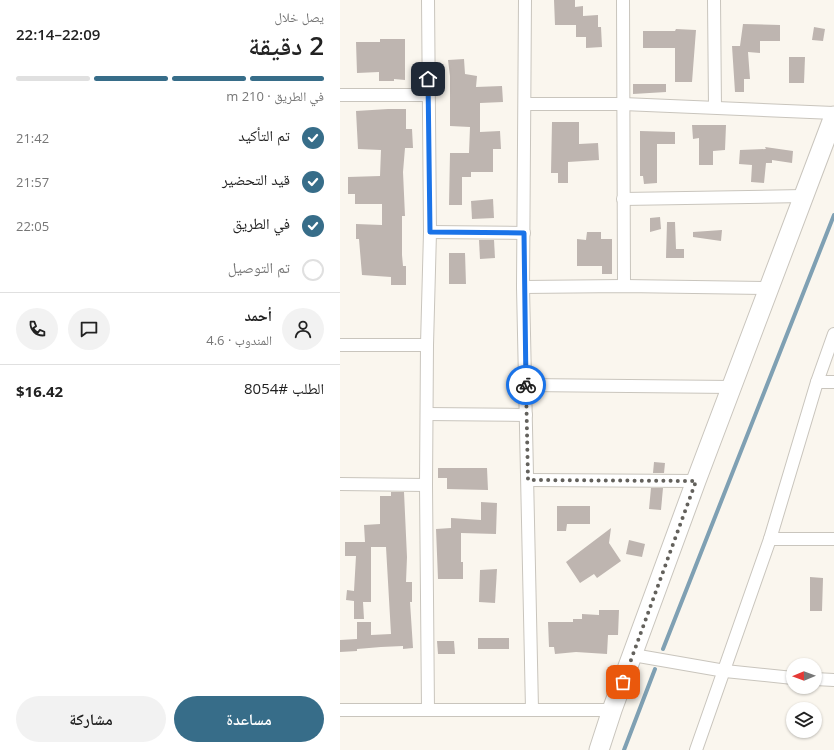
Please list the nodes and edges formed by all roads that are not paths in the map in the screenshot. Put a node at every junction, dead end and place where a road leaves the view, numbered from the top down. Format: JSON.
{"nodes":[{"id":1,"x":428,"y":0,"type":"edge"},
{"id":2,"x":526,"y":0,"type":"edge"},
{"id":3,"x":623,"y":0,"type":"edge"},
{"id":4,"x":714,"y":0,"type":"edge"},
{"id":5,"x":340,"y":95,"type":"edge"},
{"id":6,"x":428,"y":95,"type":"junction"},
{"id":7,"x":526,"y":104,"type":"junction"},
{"id":8,"x":623,"y":104,"type":"junction"},
{"id":9,"x":715,"y":107,"type":"junction"},
{"id":10,"x":834,"y":112,"type":"edge"},
{"id":11,"x":834,"y":116,"type":"edge"},
{"id":12,"x":804,"y":196,"type":"junction"},
{"id":13,"x":623,"y":199,"type":"junction"},
{"id":14,"x":430,"y":232,"type":"junction"},
{"id":15,"x":524,"y":233,"type":"junction"},
{"id":16,"x":624,"y":286,"type":"junction"},
{"id":17,"x":523,"y":287,"type":"junction"},
{"id":18,"x":769,"y":288,"type":"junction"},
{"id":19,"x":834,"y":334,"type":"edge"},
{"id":20,"x":340,"y":345,"type":"edge"},
{"id":21,"x":427,"y":345,"type":"junction"},
{"id":22,"x":817,"y":382,"type":"junction"},
{"id":23,"x":834,"y":382,"type":"edge"},
{"id":24,"x":526,"y":385,"type":"junction"},
{"id":25,"x":732,"y":387,"type":"junction"},
{"id":26,"x":427,"y":414,"type":"junction"},
{"id":27,"x":526,"y":415,"type":"junction"},
{"id":28,"x":528,"y":480,"type":"junction"},
{"id":29,"x":696,"y":481,"type":"junction"},
{"id":30,"x":340,"y":484,"type":"edge"},
{"id":31,"x":426,"y":485,"type":"junction"},
{"id":32,"x":770,"y":539,"type":"junction"},
{"id":33,"x":834,"y":539,"type":"edge"},
{"id":34,"x":633,"y":655,"type":"junction"},
{"id":35,"x":725,"y":671,"type":"junction"},
{"id":36,"x":786,"y":677,"type":"edge"},
{"id":37,"x":822,"y":679,"type":"edge"},
{"id":38,"x":834,"y":680,"type":"edge"},
{"id":39,"x":428,"y":709,"type":"junction"},
{"id":40,"x":532,"y":709,"type":"junction"},
{"id":41,"x":340,"y":710,"type":"edge"},
{"id":42,"x":612,"y":710,"type":"junction"},
{"id":43,"x":599,"y":750,"type":"edge"},
{"id":44,"x":696,"y":750,"type":"edge"}],
"edges":[{"from":1,"to":6,"type":"street"},
{"from":2,"to":7,"type":"street"},
{"from":3,"to":8,"type":"street"},
{"from":4,"to":9,"type":"street"},
{"from":5,"to":6,"type":"street"},
{"from":6,"to":14,"type":"street"},
{"from":7,"to":8,"type":"street"},
{"from":7,"to":15,"type":"street"},
{"from":8,"to":9,"type":"street"},
{"from":8,"to":13,"type":"street"},
{"from":9,"to":10,"type":"street"},
{"from":11,"to":12,"type":"main road"},
{"from":12,"to":13,"type":"street"},
{"from":12,"to":18,"type":"main road"},
{"from":13,"to":16,"type":"street"},
{"from":14,"to":15,"type":"street"},
{"from":14,"to":21,"type":"street"},
{"from":15,"to":17,"type":"street"},
{"from":16,"to":17,"type":"street"},
{"from":16,"to":18,"type":"street"},
{"from":17,"to":24,"type":"street"},
{"from":18,"to":25,"type":"main road"},
{"from":19,"to":22,"type":"street"},
{"from":20,"to":21,"type":"street"},
{"from":21,"to":26,"type":"street"},
{"from":22,"to":23,"type":"street"},
{"from":22,"to":32,"type":"street"},
{"from":24,"to":25,"type":"street"},
{"from":24,"to":27,"type":"street"},
{"from":25,"to":29,"type":"main road"},
{"from":26,"to":27,"type":"street"},
{"from":26,"to":31,"type":"street"},
{"from":27,"to":28,"type":"street"},
{"from":28,"to":29,"type":"street"},
{"from":28,"to":40,"type":"street"},
{"from":29,"to":34,"type":"main road"},
{"from":30,"to":31,"type":"street"},
{"from":31,"to":39,"type":"street"},
{"from":32,"to":33,"type":"street"},
{"from":32,"to":35,"type":"street"},
{"from":34,"to":35,"type":"street"},
{"from":34,"to":42,"type":"main road"},
{"from":35,"to":36,"type":"street"},
{"from":35,"to":44,"type":"street"},
{"from":37,"to":38,"type":"street"},
{"from":39,"to":40,"type":"street"},
{"from":39,"to":41,"type":"street"},
{"from":40,"to":42,"type":"street"},
{"from":42,"to":43,"type":"main road"}]}
